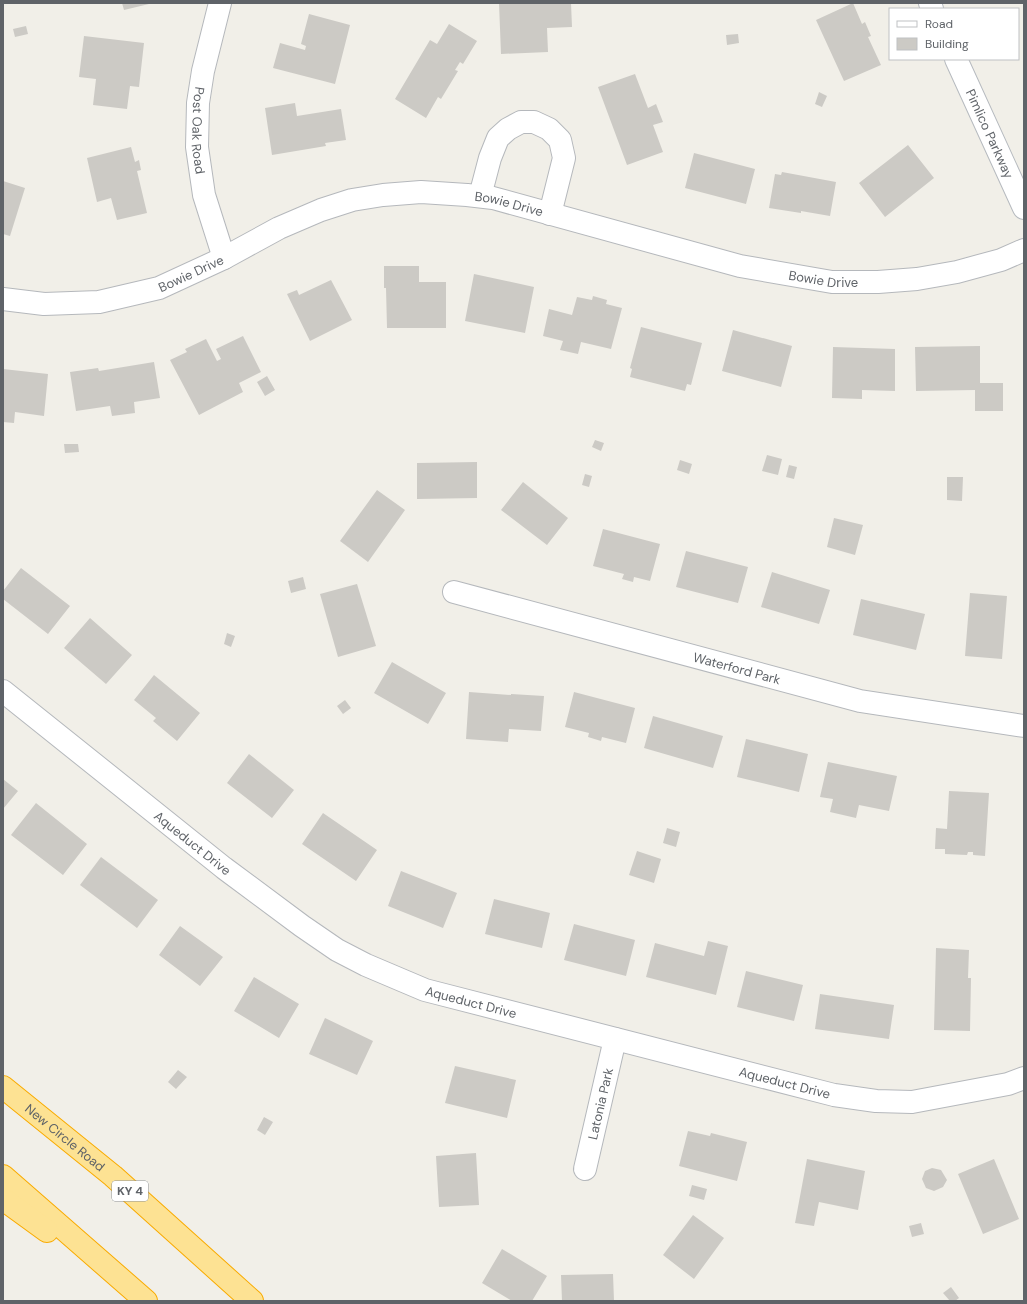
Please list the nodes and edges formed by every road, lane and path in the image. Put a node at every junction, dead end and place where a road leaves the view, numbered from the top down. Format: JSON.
{"nodes":[{"id":1,"x":220,"y":3,"type":"edge"},
{"id":2,"x":956,"y":60,"type":"edge"},
{"id":3,"x":480,"y":196,"type":"junction"},
{"id":4,"x":1024,"y":208,"type":"edge"},
{"id":5,"x":550,"y":214,"type":"junction"},
{"id":6,"x":1024,"y":250,"type":"edge"},
{"id":7,"x":224,"y":258,"type":"junction"},
{"id":8,"x":3,"y":299,"type":"edge"},
{"id":9,"x":454,"y":592,"type":"dead end"},
{"id":10,"x":3,"y":691,"type":"edge"},
{"id":11,"x":1024,"y":726,"type":"edge"},
{"id":12,"x":615,"y":1039,"type":"junction"},
{"id":13,"x":1024,"y":1078,"type":"edge"},
{"id":14,"x":3,"y":1087,"type":"edge"},
{"id":15,"x":585,"y":1169,"type":"dead end"},
{"id":16,"x":3,"y":1176,"type":"edge"},
{"id":17,"x":3,"y":1198,"type":"edge"},
{"id":18,"x":145,"y":1301,"type":"edge"},
{"id":19,"x":252,"y":1301,"type":"edge"}],
"edges":[{"from":1,"to":7,"type":"street","name":"Post Oak Road"},
{"from":2,"to":4,"type":"street","name":"Pimlico Parkway"},
{"from":3,"to":5,"type":"street","name":"Bowie Drive"},
{"from":3,"to":5,"type":"street"},
{"from":3,"to":7,"type":"street","name":"Bowie Drive"},
{"from":5,"to":6,"type":"street","name":"Bowie Drive"},
{"from":7,"to":8,"type":"street","name":"Bowie Drive"},
{"from":9,"to":11,"type":"street","name":"Waterford Park"},
{"from":10,"to":12,"type":"street","name":"Aqueduct Drive"},
{"from":12,"to":13,"type":"street","name":"Aqueduct Drive"},
{"from":12,"to":15,"type":"street","name":"Latonia Park"},
{"from":14,"to":19,"type":"highway","name":"New Circle Road","number":"KY 4"},
{"from":16,"to":18,"type":"highway"},
{"from":17,"to":18,"type":"highway"}]}
